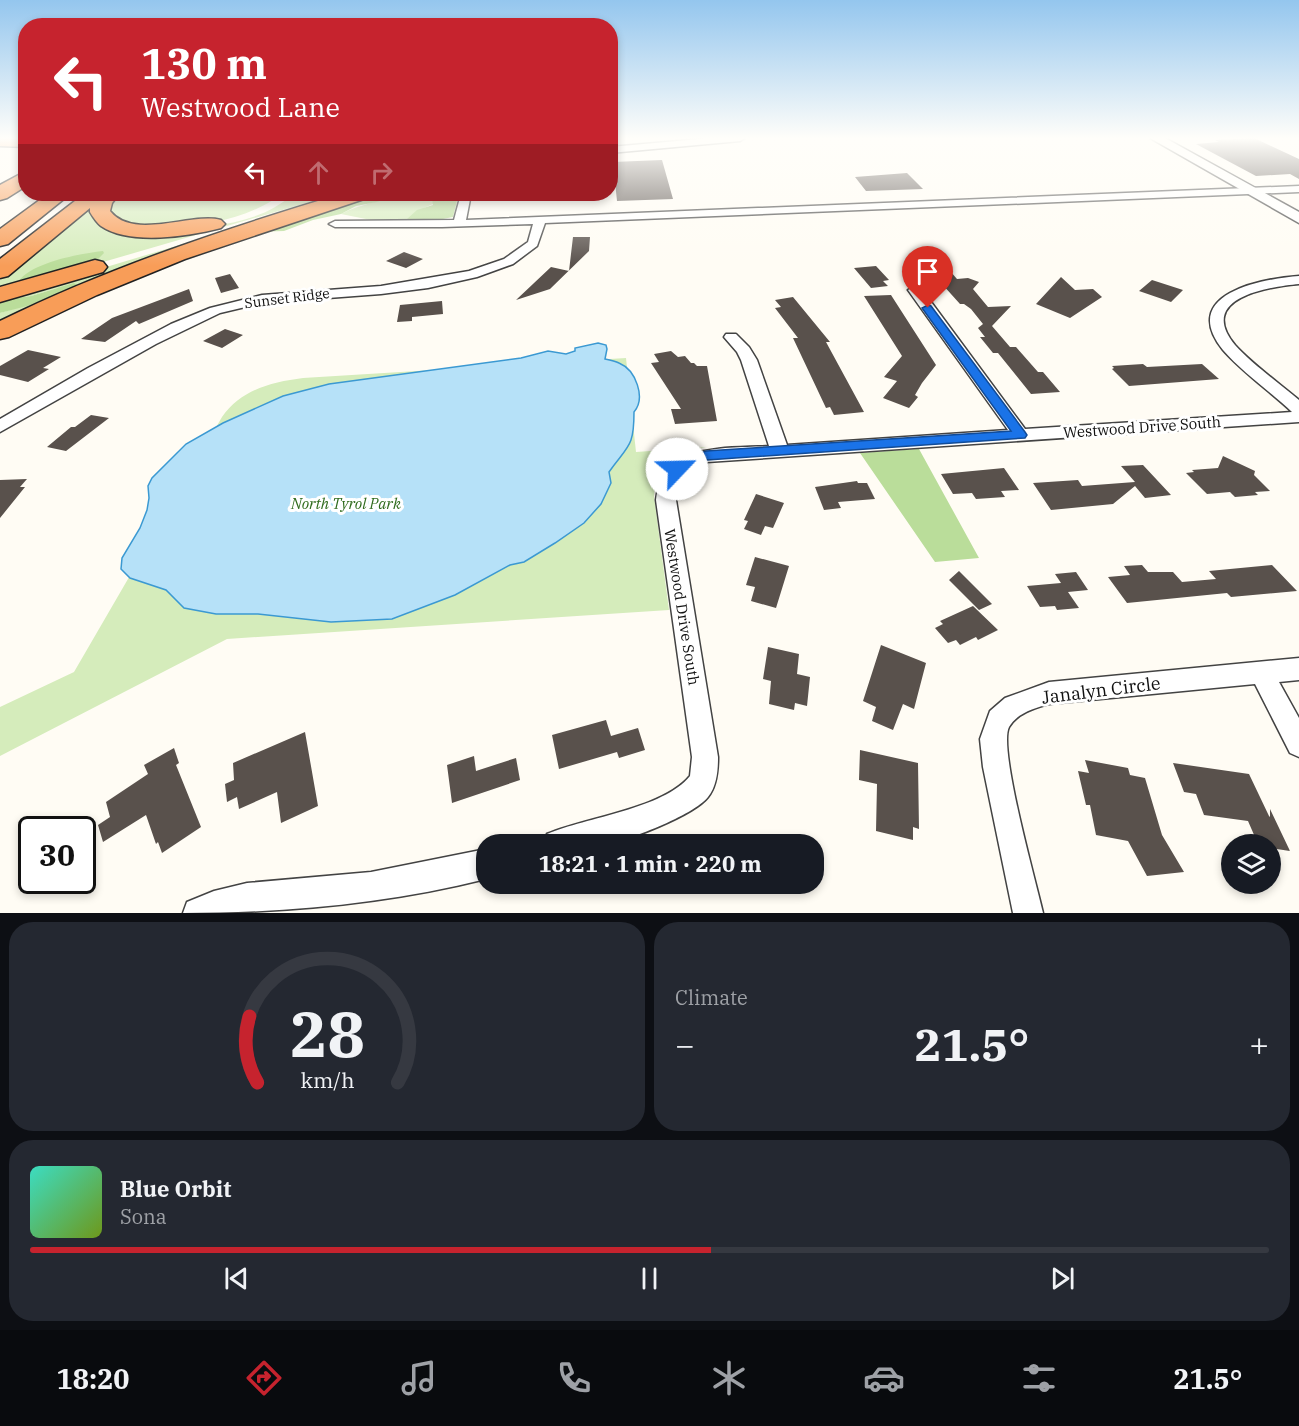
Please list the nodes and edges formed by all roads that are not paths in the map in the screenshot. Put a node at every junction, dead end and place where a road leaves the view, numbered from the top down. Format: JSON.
{"nodes":[{"id":1,"x":1232,"y":181,"type":"edge"},
{"id":2,"x":18,"y":182,"type":"edge"},
{"id":3,"x":1299,"y":189,"type":"edge"},
{"id":4,"x":1251,"y":191,"type":"junction"},
{"id":5,"x":0,"y":194,"type":"edge"},
{"id":6,"x":20,"y":201,"type":"edge"},
{"id":7,"x":37,"y":201,"type":"edge"},
{"id":8,"x":51,"y":201,"type":"edge"},
{"id":9,"x":69,"y":201,"type":"edge"},
{"id":10,"x":87,"y":201,"type":"edge"},
{"id":11,"x":104,"y":201,"type":"edge"},
{"id":12,"x":275,"y":201,"type":"edge"},
{"id":13,"x":320,"y":201,"type":"edge"},
{"id":14,"x":337,"y":201,"type":"edge"},
{"id":15,"x":464,"y":201,"type":"edge"},
{"id":16,"x":0,"y":214,"type":"edge"},
{"id":17,"x":1299,"y":218,"type":"edge"},
{"id":18,"x":540,"y":220,"type":"junction"},
{"id":19,"x":459,"y":223,"type":"junction"},
{"id":20,"x":335,"y":224,"type":"dead end"},
{"id":21,"x":0,"y":228,"type":"edge"},
{"id":22,"x":0,"y":239,"type":"edge"},
{"id":23,"x":0,"y":254,"type":"edge"},
{"id":24,"x":0,"y":271,"type":"edge"},
{"id":25,"x":1299,"y":280,"type":"edge"},
{"id":26,"x":915,"y":290,"type":"dead end"},
{"id":27,"x":9,"y":292,"type":"edge"},
{"id":28,"x":0,"y":331,"type":"edge"},
{"id":29,"x":731,"y":337,"type":"dead end"},
{"id":30,"x":1299,"y":410,"type":"edge"},
{"id":31,"x":1299,"y":417,"type":"edge"},
{"id":32,"x":0,"y":427,"type":"edge"},
{"id":33,"x":1020,"y":435,"type":"junction"},
{"id":34,"x":780,"y":450,"type":"junction"},
{"id":35,"x":1299,"y":669,"type":"edge"},
{"id":36,"x":1262,"y":673,"type":"junction"},
{"id":37,"x":1299,"y":744,"type":"edge"},
{"id":38,"x":589,"y":834,"type":"edge"},
{"id":39,"x":476,"y":866,"type":"edge"},
{"id":40,"x":198,"y":913,"type":"edge"},
{"id":41,"x":1028,"y":913,"type":"edge"}],
"edges":[{"from":1,"to":4,"type":"street"},
{"from":2,"to":5,"type":"highway"},
{"from":3,"to":4,"type":"street"},
{"from":4,"to":17,"type":"street"},
{"from":4,"to":18,"type":"street"},
{"from":6,"to":16,"type":"highway"},
{"from":7,"to":21,"type":"highway"},
{"from":8,"to":22,"type":"highway"},
{"from":9,"to":23,"type":"highway"},
{"from":10,"to":24,"type":"highway"},
{"from":11,"to":12,"type":"highway"},
{"from":13,"to":27,"type":"highway"},
{"from":14,"to":28,"type":"highway"},
{"from":15,"to":19,"type":"street"},
{"from":18,"to":19,"type":"street"},
{"from":18,"to":32,"type":"street","name":"Sunset Ridge"},
{"from":19,"to":20,"type":"street"},
{"from":25,"to":30,"type":"street"},
{"from":26,"to":33,"type":"street"},
{"from":29,"to":34,"type":"street"},
{"from":31,"to":33,"type":"street","name":"Westwood Drive South"},
{"from":33,"to":34,"type":"street","name":"Westwood Drive South"},
{"from":34,"to":38,"type":"street","name":"Westwood Drive South"},
{"from":35,"to":36,"type":"street","name":"Janalyn Circle"},
{"from":36,"to":37,"type":"street"},
{"from":36,"to":41,"type":"street","name":"Janalyn Circle"},
{"from":39,"to":40,"type":"street"}]}
